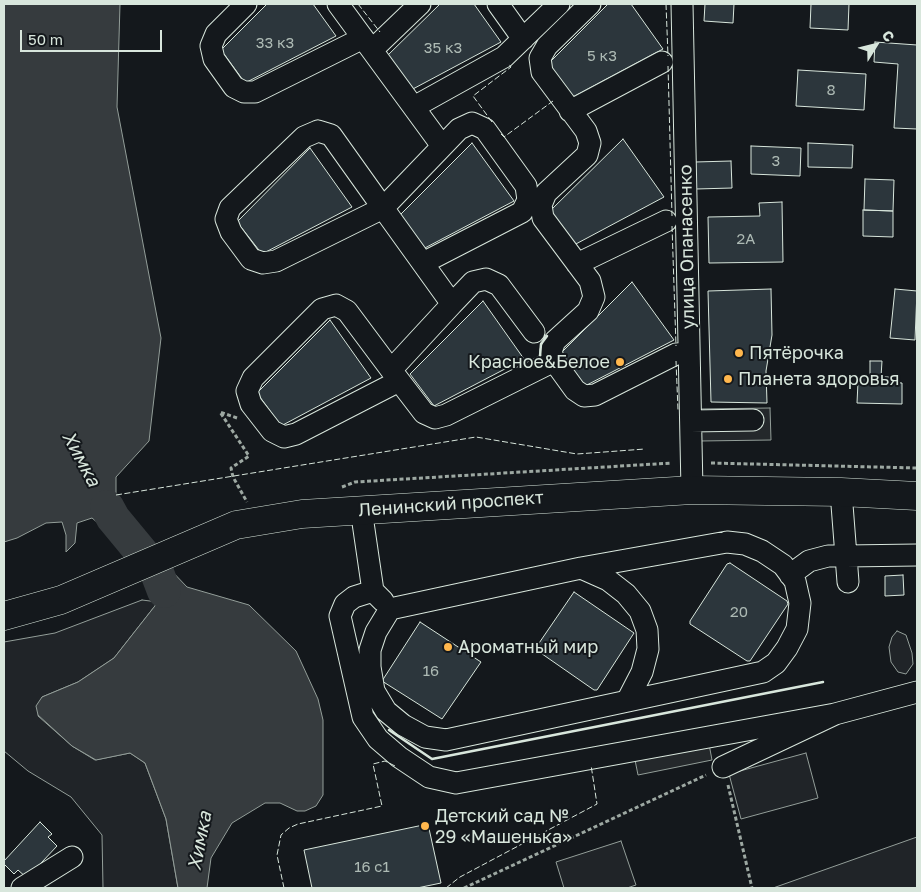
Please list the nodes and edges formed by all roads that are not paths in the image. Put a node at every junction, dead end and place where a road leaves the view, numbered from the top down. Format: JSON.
{"nodes":[{"id":1,"x":246,"y":4,"type":"edge"},
{"id":2,"x":338,"y":4,"type":"edge"},
{"id":3,"x":420,"y":4,"type":"edge"},
{"id":4,"x":498,"y":4,"type":"edge"},
{"id":5,"x":560,"y":4,"type":"edge"},
{"id":6,"x":590,"y":4,"type":"edge"},
{"id":7,"x":682,"y":4,"type":"edge"},
{"id":8,"x":523,"y":38,"type":"junction"},
{"id":9,"x":368,"y":44,"type":"junction"},
{"id":10,"x":662,"y":62,"type":"dead end"},
{"id":11,"x":414,"y":107,"type":"junction"},
{"id":12,"x":570,"y":110,"type":"junction"},
{"id":13,"x":442,"y":146,"type":"junction"},
{"id":14,"x":383,"y":208,"type":"junction"},
{"id":15,"x":666,"y":221,"type":"dead end"},
{"id":16,"x":423,"y":263,"type":"junction"},
{"id":17,"x":577,"y":264,"type":"junction"},
{"id":18,"x":452,"y":304,"type":"junction"},
{"id":19,"x":534,"y":332,"type":"dead end"},
{"id":20,"x":689,"y":353,"type":"junction"},
{"id":21,"x":554,"y":362,"type":"junction"},
{"id":22,"x":395,"y":375,"type":"junction"},
{"id":23,"x":753,"y":420,"type":"dead end"},
{"id":24,"x":687,"y":425,"type":"junction"},
{"id":25,"x":692,"y":490,"type":"junction"},
{"id":26,"x":841,"y":492,"type":"junction"},
{"id":27,"x":917,"y":496,"type":"edge"},
{"id":28,"x":360,"y":509,"type":"junction"},
{"id":29,"x":917,"y":555,"type":"edge"},
{"id":30,"x":846,"y":556,"type":"junction"},
{"id":31,"x":581,"y":568,"type":"junction"},
{"id":32,"x":790,"y":575,"type":"junction"},
{"id":33,"x":848,"y":582,"type":"dead end"},
{"id":34,"x":373,"y":591,"type":"junction"},
{"id":35,"x":390,"y":609,"type":"junction"},
{"id":36,"x":4,"y":616,"type":"edge"},
{"id":37,"x":917,"y":692,"type":"edge"},
{"id":38,"x":627,"y":701,"type":"junction"},
{"id":39,"x":835,"y":714,"type":"junction"},
{"id":40,"x":723,"y":767,"type":"road end"},
{"id":41,"x":72,"y":857,"type":"dead end"},
{"id":42,"x":22,"y":888,"type":"edge"}],
"edges":[{"from":1,"to":9,"type":"street"},
{"from":2,"to":9,"type":"street"},
{"from":3,"to":9,"type":"street"},
{"from":4,"to":8,"type":"street"},
{"from":5,"to":8,"type":"street"},
{"from":6,"to":12,"type":"street"},
{"from":7,"to":20,"type":"street","name":"улица Опанасенко"},
{"from":8,"to":11,"type":"street"},
{"from":9,"to":11,"type":"street"},
{"from":10,"to":12,"type":"street"},
{"from":11,"to":13,"type":"street"},
{"from":12,"to":17,"type":"street"},
{"from":13,"to":14,"type":"street"},
{"from":13,"to":16,"type":"street"},
{"from":14,"to":14,"type":"street"},
{"from":14,"to":16,"type":"street"},
{"from":15,"to":17,"type":"street"},
{"from":16,"to":18,"type":"street"},
{"from":17,"to":21,"type":"street"},
{"from":18,"to":19,"type":"street"},
{"from":18,"to":22,"type":"street"},
{"from":20,"to":21,"type":"street"},
{"from":20,"to":24,"type":"street","name":"улица Опанасенко"},
{"from":21,"to":22,"type":"street"},
{"from":22,"to":22,"type":"street"},
{"from":23,"to":24,"type":"street"},
{"from":24,"to":25,"type":"street","name":"улица Опанасенко"},
{"from":25,"to":26,"type":"main road","name":"Ленинский проспект"},
{"from":25,"to":28,"type":"main road","name":"Ленинский проспект"},
{"from":26,"to":27,"type":"main road","name":"Ленинский проспект"},
{"from":26,"to":30,"type":"street"},
{"from":28,"to":34,"type":"street"},
{"from":28,"to":36,"type":"main road","name":"Ленинский проспект"},
{"from":29,"to":30,"type":"street"},
{"from":30,"to":32,"type":"street"},
{"from":30,"to":33,"type":"street"},
{"from":31,"to":32,"type":"street"},
{"from":31,"to":35,"type":"street"},
{"from":31,"to":38,"type":"street"},
{"from":32,"to":38,"type":"street"},
{"from":34,"to":35,"type":"street"},
{"from":34,"to":39,"type":"street"},
{"from":35,"to":38,"type":"street"},
{"from":37,"to":39,"type":"street"},
{"from":39,"to":40,"type":"street"},
{"from":41,"to":42,"type":"street"}]}
